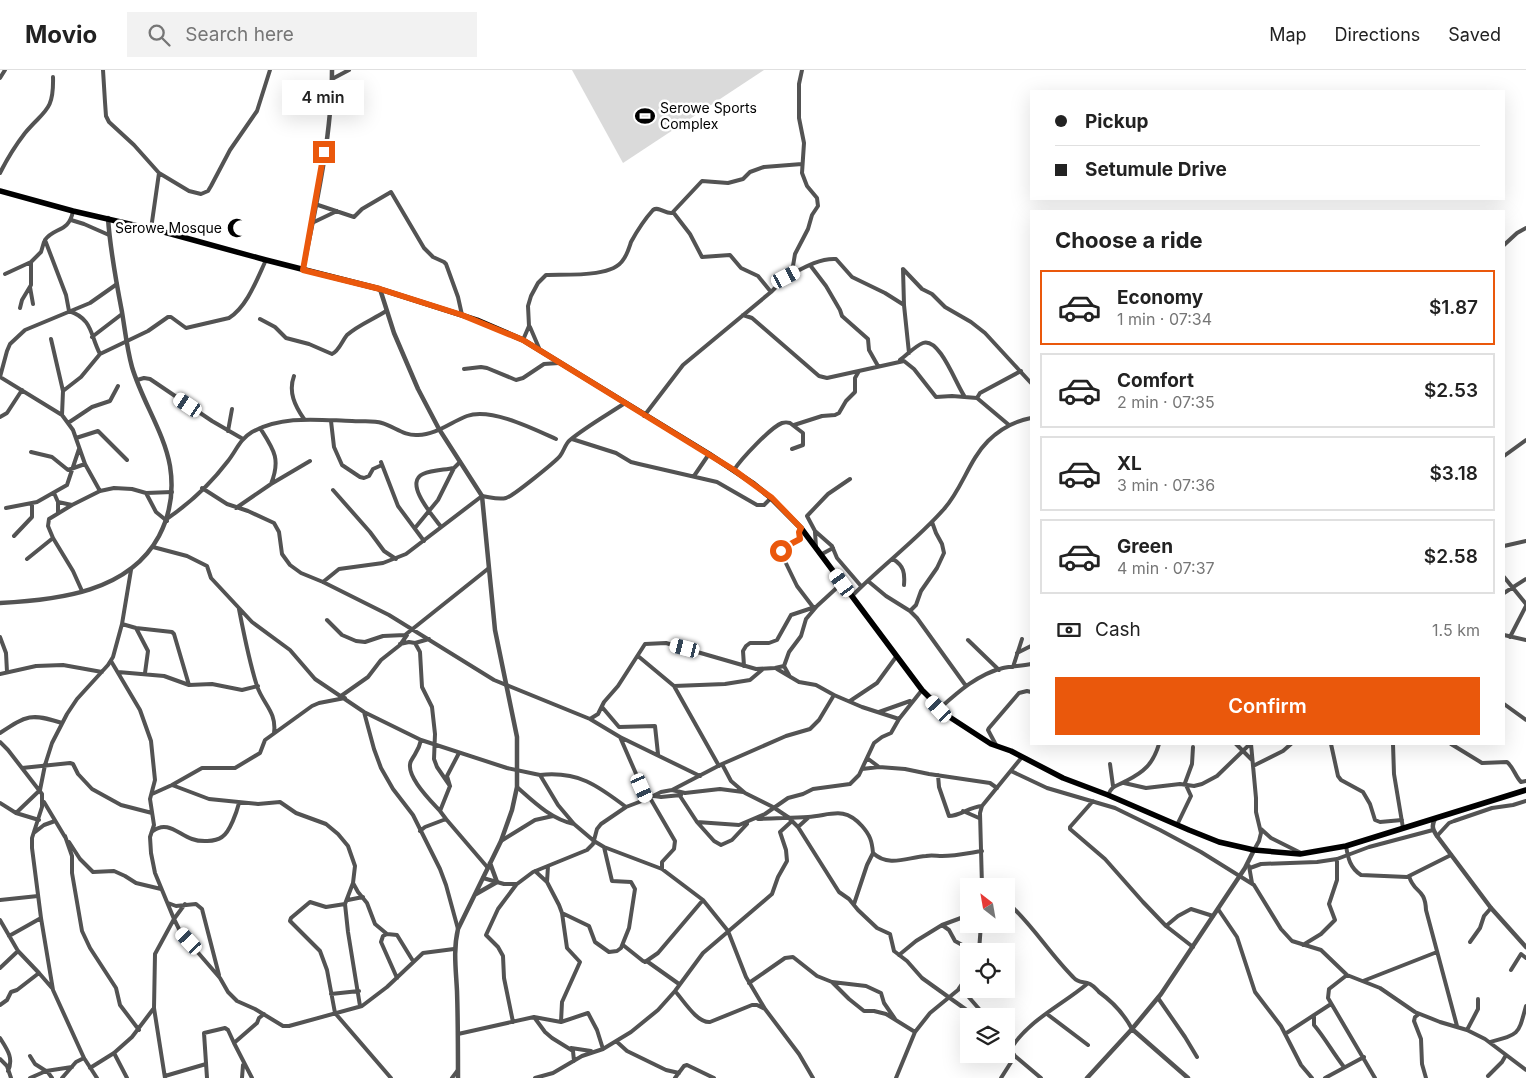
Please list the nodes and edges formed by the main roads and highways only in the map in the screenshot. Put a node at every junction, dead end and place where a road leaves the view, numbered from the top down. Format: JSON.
{"nodes":[{"id":1,"x":0,"y":191,"type":"edge"},
{"id":2,"x":1526,"y":790,"type":"edge"}],
"edges":[{"from":1,"to":2,"type":"main road"}]}
